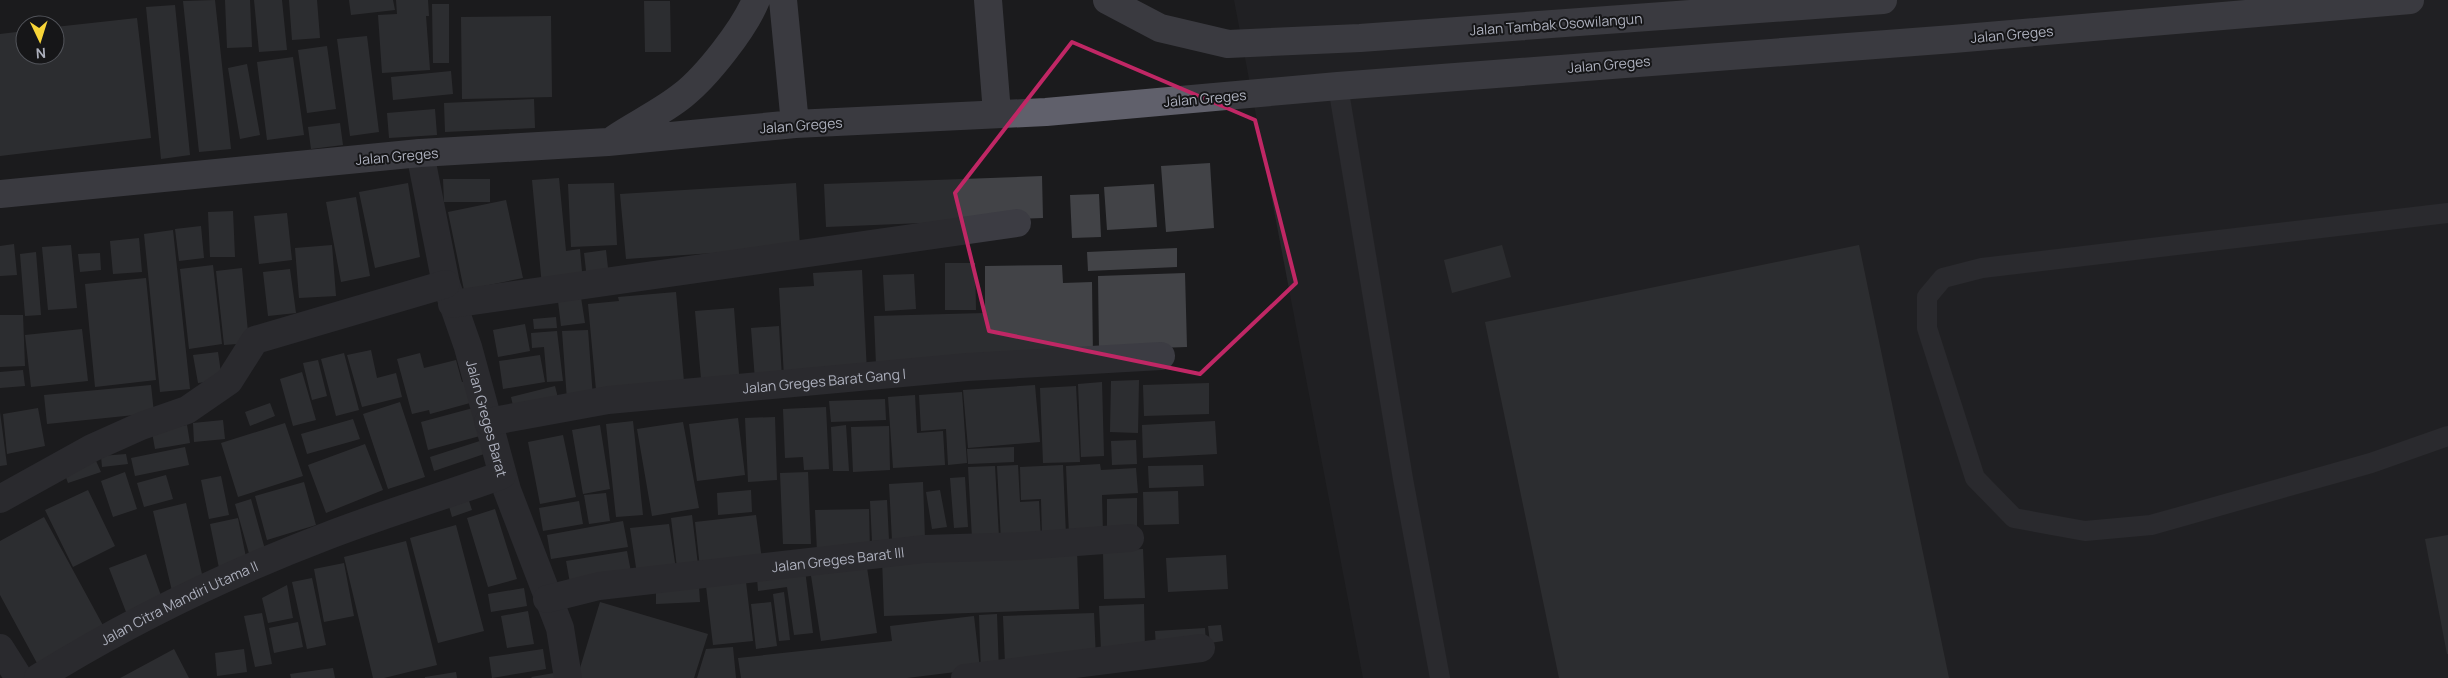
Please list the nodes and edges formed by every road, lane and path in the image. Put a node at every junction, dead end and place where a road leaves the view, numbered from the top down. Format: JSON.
{"nodes":[{"id":1,"x":756,"y":0,"type":"edge"},
{"id":2,"x":783,"y":0,"type":"edge"},
{"id":3,"x":988,"y":0,"type":"edge"},
{"id":4,"x":1107,"y":0,"type":"edge"},
{"id":5,"x":1883,"y":0,"type":"edge"},
{"id":6,"x":2410,"y":0,"type":"edge"},
{"id":7,"x":1671,"y":8,"type":"edge"},
{"id":8,"x":1338,"y":86,"type":"junction"},
{"id":9,"x":997,"y":113,"type":"junction"},
{"id":10,"x":795,"y":124,"type":"junction"},
{"id":11,"x":608,"y":142,"type":"junction"},
{"id":12,"x":420,"y":153,"type":"junction"},
{"id":13,"x":0,"y":194,"type":"edge"},
{"id":14,"x":2448,"y":213,"type":"edge"},
{"id":15,"x":1018,"y":223,"type":"dead end"},
{"id":16,"x":449,"y":294,"type":"junction"},
{"id":17,"x":1161,"y":356,"type":"dead end"},
{"id":18,"x":488,"y":422,"type":"junction"},
{"id":19,"x":2448,"y":436,"type":"edge"},
{"id":20,"x":502,"y":475,"type":"junction"},
{"id":21,"x":0,"y":498,"type":"edge"},
{"id":22,"x":1130,"y":538,"type":"dead end"},
{"id":23,"x":547,"y":599,"type":"junction"},
{"id":24,"x":0,"y":648,"type":"edge"},
{"id":25,"x":1200,"y":648,"type":"dead end"},
{"id":26,"x":19,"y":678,"type":"edge"},
{"id":27,"x":38,"y":678,"type":"edge"},
{"id":28,"x":568,"y":678,"type":"edge"},
{"id":29,"x":964,"y":678,"type":"edge"},
{"id":30,"x":1440,"y":678,"type":"edge"}],
"edges":[{"from":1,"to":11,"type":"highway"},
{"from":2,"to":10,"type":"highway"},
{"from":3,"to":9,"type":"highway"},
{"from":4,"to":7,"type":"highway","name":"Jalan Tambak Osowilangun"},
{"from":5,"to":7,"type":"highway","name":"Jalan Tambak Osowilangun"},
{"from":6,"to":8,"type":"highway","name":"Jalan Greges"},
{"from":8,"to":9,"type":"highway","name":"Jalan Greges"},
{"from":8,"to":30,"type":"lane"},
{"from":9,"to":10,"type":"highway","name":"Jalan Greges"},
{"from":10,"to":11,"type":"highway","name":"Jalan Greges"},
{"from":11,"to":12,"type":"highway","name":"Jalan Greges"},
{"from":12,"to":13,"type":"highway","name":"Jalan Greges"},
{"from":12,"to":16,"type":"street","name":"Jalan Greges Barat"},
{"from":14,"to":19,"type":"lane"},
{"from":15,"to":16,"type":"street"},
{"from":16,"to":18,"type":"street","name":"Jalan Greges Barat"},
{"from":16,"to":21,"type":"street"},
{"from":17,"to":18,"type":"street","name":"Jalan Greges Barat Gang I"},
{"from":18,"to":20,"type":"street","name":"Jalan Greges Barat"},
{"from":20,"to":23,"type":"street","name":"Jalan Greges Barat"},
{"from":20,"to":27,"type":"street","name":"Jalan Citra Mandiri Utama II"},
{"from":22,"to":23,"type":"street","name":"Jalan Greges Barat III"},
{"from":23,"to":28,"type":"street","name":"Jalan Greges Barat"},
{"from":24,"to":26,"type":"street"},
{"from":25,"to":29,"type":"street"}]}
